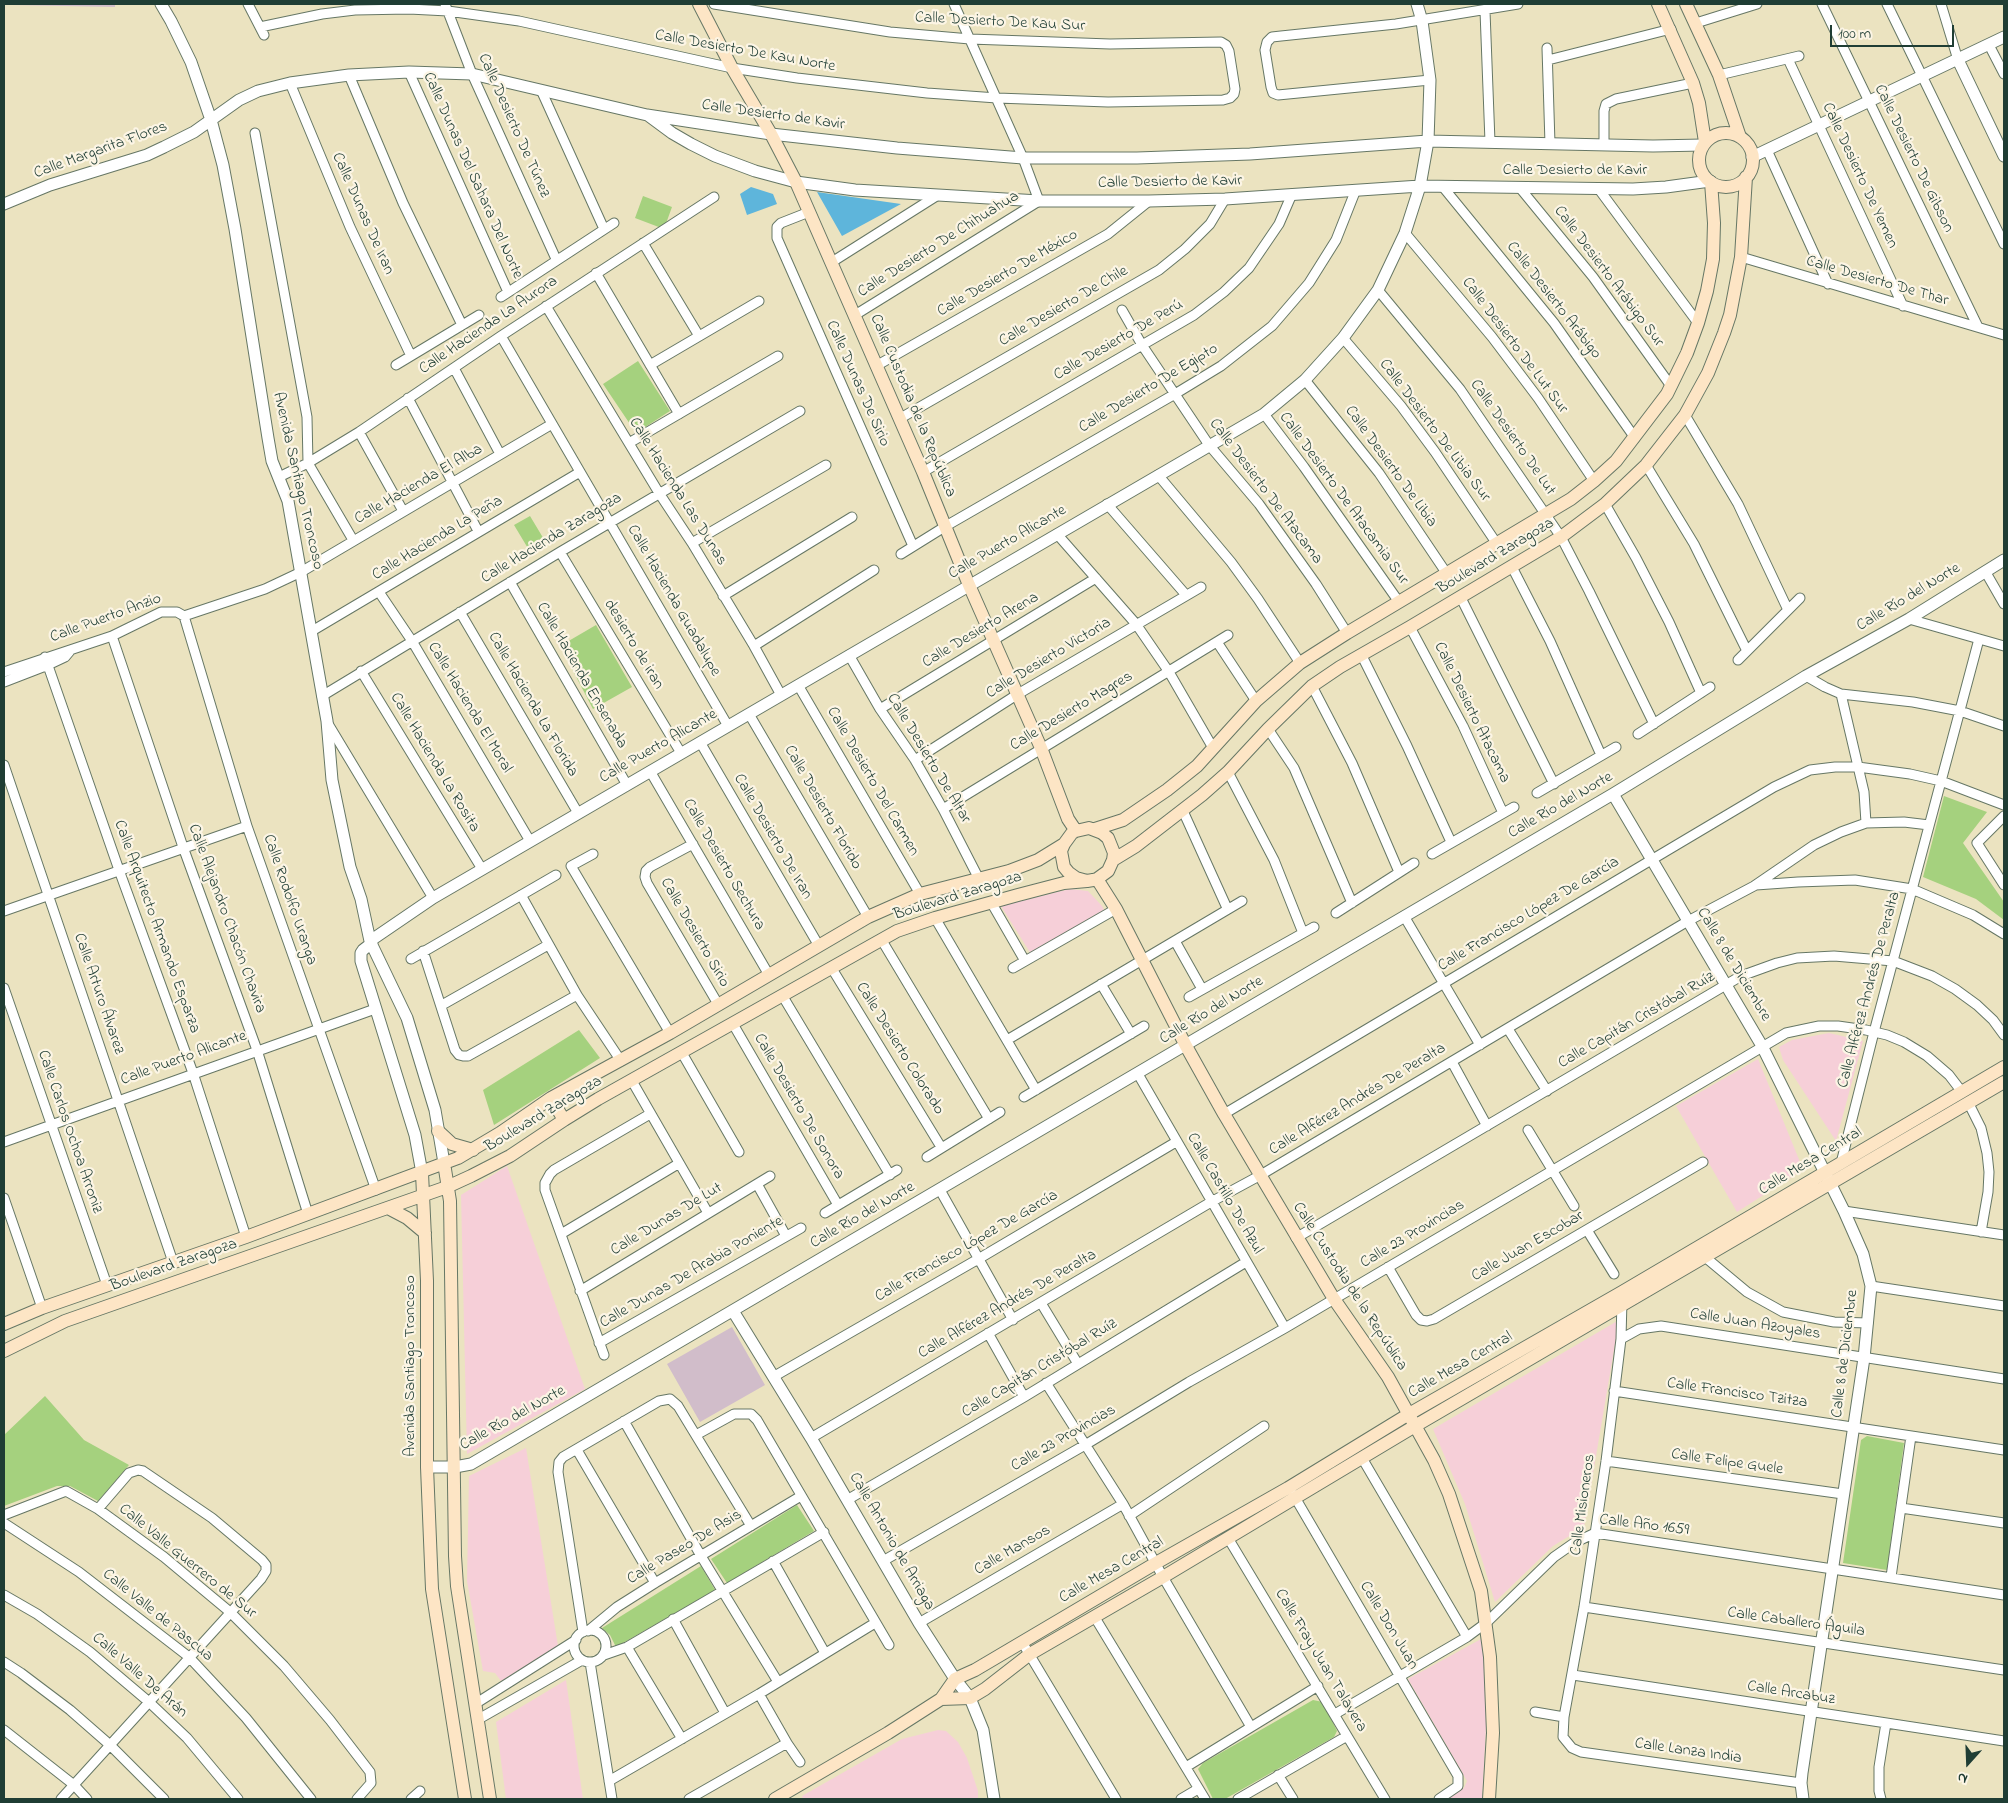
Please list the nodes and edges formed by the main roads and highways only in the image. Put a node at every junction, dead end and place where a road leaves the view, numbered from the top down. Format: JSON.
{"nodes":[{"id":1,"x":699,"y":4,"type":"edge"},
{"id":2,"x":1658,"y":4,"type":"edge"},
{"id":3,"x":1686,"y":4,"type":"edge"},
{"id":4,"x":1740,"y":137,"type":"junction"},
{"id":5,"x":1704,"y":143,"type":"junction"},
{"id":6,"x":1746,"y":177,"type":"junction"},
{"id":7,"x":1710,"y":182,"type":"junction"},
{"id":8,"x":1076,"y":830,"type":"junction"},
{"id":9,"x":1095,"y":830,"type":"junction"},
{"id":10,"x":1064,"y":844,"type":"junction"},
{"id":11,"x":1113,"y":860,"type":"junction"},
{"id":12,"x":1092,"y":880,"type":"junction"},
{"id":13,"x":2004,"y":1067,"type":"edge"},
{"id":14,"x":2004,"y":1082,"type":"edge"},
{"id":15,"x":1965,"y":1097,"type":"junction"},
{"id":16,"x":551,"y":1098,"type":"junction"},
{"id":17,"x":564,"y":1120,"type":"junction"},
{"id":18,"x":438,"y":1131,"type":"road end"},
{"id":19,"x":473,"y":1150,"type":"junction"},
{"id":20,"x":444,"y":1163,"type":"junction"},
{"id":21,"x":422,"y":1173,"type":"junction"},
{"id":22,"x":1828,"y":1177,"type":"junction"},
{"id":23,"x":447,"y":1187,"type":"junction"},
{"id":24,"x":424,"y":1195,"type":"junction"},
{"id":25,"x":388,"y":1208,"type":"junction"},
{"id":26,"x":425,"y":1233,"type":"junction"},
{"id":27,"x":4,"y":1324,"type":"edge"},
{"id":28,"x":4,"y":1351,"type":"edge"},
{"id":29,"x":1412,"y":1420,"type":"junction"},
{"id":30,"x":1292,"y":1493,"type":"junction"},
{"id":31,"x":941,"y":1699,"type":"junction"},
{"id":32,"x":465,"y":1799,"type":"edge"},
{"id":33,"x":490,"y":1799,"type":"edge"},
{"id":34,"x":775,"y":1799,"type":"edge"},
{"id":35,"x":1489,"y":1799,"type":"edge"}],
"edges":[{"from":1,"to":8,"type":"main road","name":"Calle Custodia de la República"},
{"from":2,"to":5,"type":"main road"},
{"from":3,"to":4,"type":"main road"},
{"from":4,"to":5,"type":"main road"},
{"from":4,"to":6,"type":"main road"},
{"from":5,"to":7,"type":"main road"},
{"from":6,"to":7,"type":"main road"},
{"from":6,"to":11,"type":"main road","name":"Boulevard Zaragoza"},
{"from":7,"to":9,"type":"main road","name":"Boulevard Zaragoza"},
{"from":8,"to":9,"type":"main road"},
{"from":8,"to":10,"type":"main road"},
{"from":9,"to":11,"type":"main road"},
{"from":10,"to":12,"type":"main road"},
{"from":10,"to":16,"type":"main road","name":"Boulevard Zaragoza"},
{"from":11,"to":12,"type":"main road"},
{"from":12,"to":17,"type":"main road","name":"Boulevard Zaragoza"},
{"from":12,"to":29,"type":"main road","name":"Calle Custodia de la República"},
{"from":13,"to":15,"type":"main road","name":"Calle Mesa Central"},
{"from":14,"to":15,"type":"main road","name":"Calle Mesa Central"},
{"from":15,"to":22,"type":"main road","name":"Calle Mesa Central"},
{"from":15,"to":22,"type":"main road","name":"Calle Mesa Central"},
{"from":16,"to":17,"type":"main road"},
{"from":16,"to":19,"type":"main road","name":"Boulevard Zaragoza"},
{"from":17,"to":23,"type":"main road","name":"Boulevard Zaragoza"},
{"from":18,"to":19,"type":"main road"},
{"from":19,"to":20,"type":"main road","name":"Boulevard Zaragoza"},
{"from":20,"to":21,"type":"main road","name":"Boulevard Zaragoza"},
{"from":20,"to":23,"type":"main road","name":"Avenida Santiago Troncoso"},
{"from":21,"to":24,"type":"main road","name":"Avenida Santiago Troncoso"},
{"from":21,"to":27,"type":"main road","name":"Boulevard Zaragoza"},
{"from":22,"to":29,"type":"main road","name":"Calle Mesa Central"},
{"from":22,"to":29,"type":"main road","name":"Calle Mesa Central"},
{"from":23,"to":24,"type":"main road","name":"Boulevard Zaragoza"},
{"from":23,"to":33,"type":"main road","name":"Avenida Santiago Troncoso"},
{"from":24,"to":25,"type":"main road","name":"Boulevard Zaragoza"},
{"from":24,"to":26,"type":"main road","name":"Avenida Santiago Troncoso"},
{"from":25,"to":26,"type":"main road"},
{"from":25,"to":28,"type":"main road","name":"Boulevard Zaragoza"},
{"from":26,"to":32,"type":"main road","name":"Avenida Santiago Troncoso"},
{"from":29,"to":30,"type":"main road","name":"Calle Mesa Central"},
{"from":29,"to":30,"type":"main road","name":"Calle Mesa Central"},
{"from":29,"to":35,"type":"main road","name":"Calle Custodia de la República"},
{"from":30,"to":31,"type":"main road","name":"Calle Mesa Central"},
{"from":30,"to":31,"type":"main road","name":"Calle Mesa Central"},
{"from":31,"to":34,"type":"main road","name":"Calle Mesa Central"}]}
